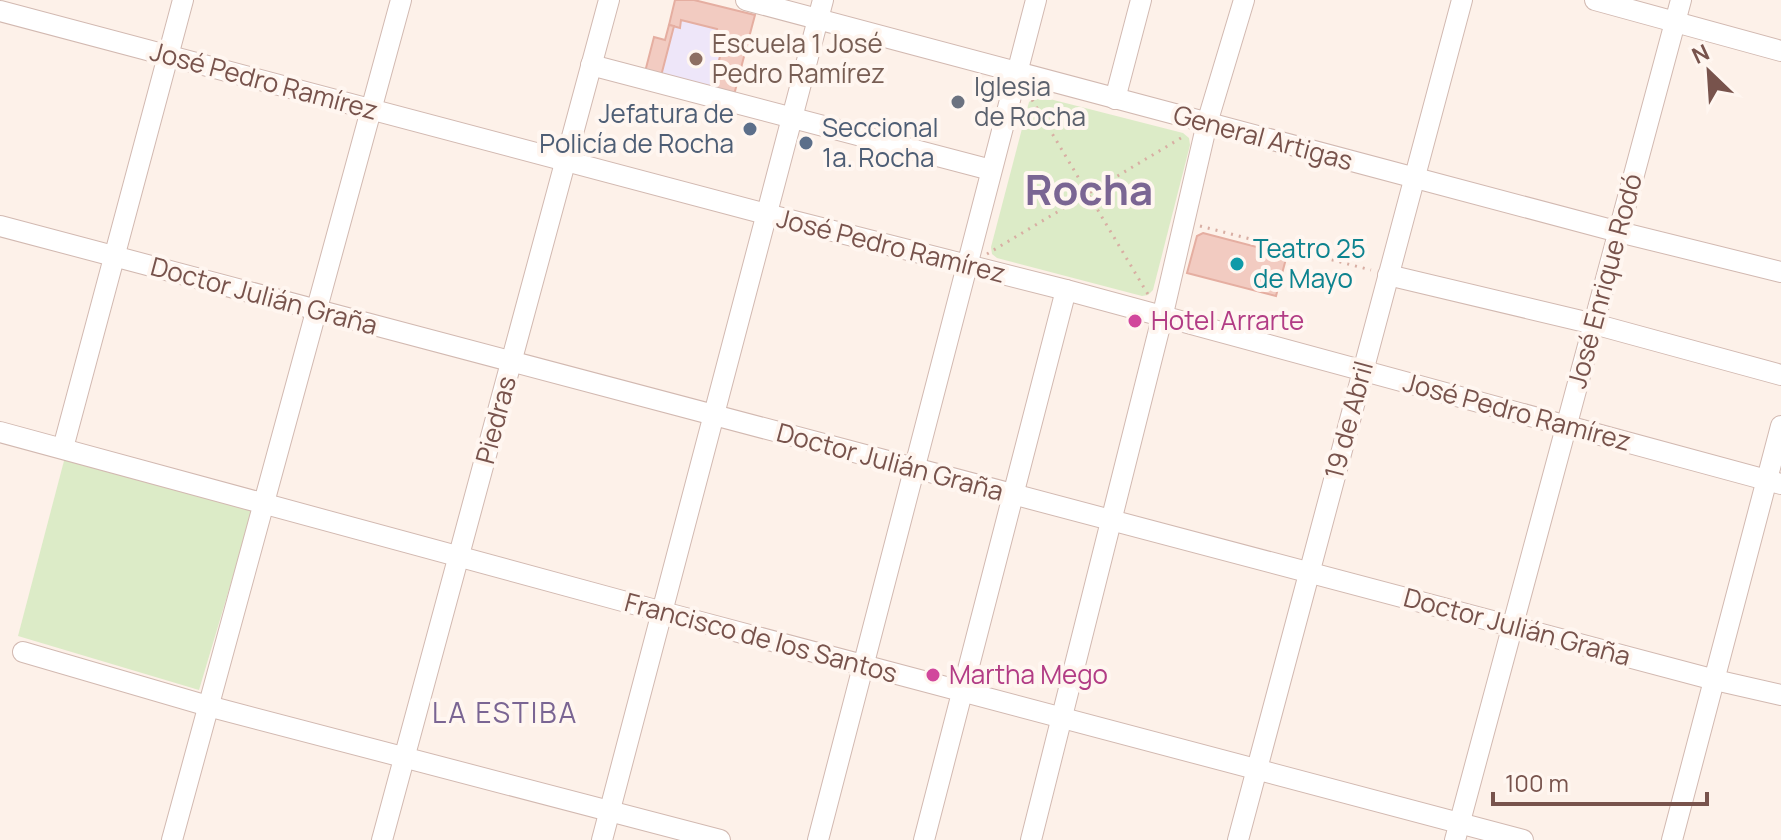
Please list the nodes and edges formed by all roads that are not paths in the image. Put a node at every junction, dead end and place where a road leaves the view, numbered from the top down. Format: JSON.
{"nodes":[{"id":1,"x":183,"y":0,"type":"edge"},
{"id":2,"x":401,"y":0,"type":"edge"},
{"id":3,"x":609,"y":0,"type":"edge"},
{"id":4,"x":746,"y":0,"type":"edge"},
{"id":5,"x":1036,"y":0,"type":"edge"},
{"id":6,"x":1141,"y":0,"type":"edge"},
{"id":7,"x":1244,"y":0,"type":"edge"},
{"id":8,"x":1462,"y":0,"type":"edge"},
{"id":9,"x":1595,"y":0,"type":"edge"},
{"id":10,"x":1681,"y":0,"type":"edge"},
{"id":11,"x":820,"y":10,"type":"edge"},
{"id":12,"x":0,"y":11,"type":"edge"},
{"id":13,"x":1675,"y":21,"type":"junction"},
{"id":14,"x":1781,"y":51,"type":"edge"},
{"id":15,"x":168,"y":55,"type":"junction"},
{"id":16,"x":591,"y":65,"type":"junction"},
{"id":17,"x":1016,"y":73,"type":"junction"},
{"id":18,"x":1115,"y":99,"type":"junction"},
{"id":19,"x":370,"y":109,"type":"junction"},
{"id":20,"x":791,"y":118,"type":"junction"},
{"id":21,"x":1207,"y":123,"type":"junction"},
{"id":22,"x":565,"y":161,"type":"junction"},
{"id":23,"x":991,"y":170,"type":"junction"},
{"id":24,"x":1414,"y":178,"type":"junction"},
{"id":25,"x":766,"y":214,"type":"junction"},
{"id":26,"x":0,"y":226,"type":"edge"},
{"id":27,"x":1619,"y":232,"type":"junction"},
{"id":28,"x":115,"y":257,"type":"junction"},
{"id":29,"x":966,"y":266,"type":"junction"},
{"id":30,"x":1781,"y":272,"type":"edge"},
{"id":31,"x":1388,"y":275,"type":"junction"},
{"id":32,"x":1066,"y":290,"type":"junction"},
{"id":33,"x":316,"y":310,"type":"junction"},
{"id":34,"x":1162,"y":318,"type":"junction"},
{"id":35,"x":1594,"y":324,"type":"junction"},
{"id":36,"x":512,"y":362,"type":"junction"},
{"id":37,"x":1362,"y":370,"type":"junction"},
{"id":38,"x":1781,"y":375,"type":"edge"},
{"id":39,"x":714,"y":415,"type":"junction"},
{"id":40,"x":1567,"y":425,"type":"junction"},
{"id":41,"x":1781,"y":426,"type":"edge"},
{"id":42,"x":0,"y":432,"type":"edge"},
{"id":43,"x":63,"y":448,"type":"junction"},
{"id":44,"x":913,"y":468,"type":"junction"},
{"id":45,"x":1774,"y":482,"type":"edge"},
{"id":46,"x":1013,"y":494,"type":"junction"},
{"id":47,"x":262,"y":502,"type":"junction"},
{"id":48,"x":1110,"y":520,"type":"junction"},
{"id":49,"x":459,"y":556,"type":"junction"},
{"id":50,"x":1308,"y":572,"type":"junction"},
{"id":51,"x":663,"y":612,"type":"junction"},
{"id":52,"x":1512,"y":626,"type":"junction"},
{"id":53,"x":23,"y":652,"type":"dead end"},
{"id":54,"x":862,"y":665,"type":"junction"},
{"id":55,"x":1715,"y":680,"type":"junction"},
{"id":56,"x":962,"y":691,"type":"junction"},
{"id":57,"x":1781,"y":695,"type":"edge"},
{"id":58,"x":208,"y":706,"type":"junction"},
{"id":59,"x":1062,"y":719,"type":"junction"},
{"id":60,"x":406,"y":757,"type":"junction"},
{"id":61,"x":1256,"y":769,"type":"junction"},
{"id":62,"x":609,"y":812,"type":"junction"},
{"id":63,"x":1457,"y":832,"type":"edge"},
{"id":64,"x":172,"y":840,"type":"edge"},
{"id":65,"x":382,"y":840,"type":"edge"},
{"id":66,"x":602,"y":840,"type":"edge"},
{"id":67,"x":720,"y":840,"type":"edge"},
{"id":68,"x":818,"y":840,"type":"edge"},
{"id":69,"x":924,"y":840,"type":"edge"},
{"id":70,"x":1031,"y":840,"type":"edge"},
{"id":71,"x":1238,"y":840,"type":"edge"},
{"id":72,"x":1523,"y":840,"type":"edge"},
{"id":73,"x":1672,"y":840,"type":"edge"}],
"edges":[{"from":1,"to":15,"type":"street"},
{"from":2,"to":19,"type":"street"},
{"from":3,"to":16,"type":"street","name":"Piedras"},
{"from":4,"to":11,"type":"street","name":"General Artigas"},
{"from":5,"to":17,"type":"street"},
{"from":6,"to":18,"type":"street"},
{"from":7,"to":21,"type":"street"},
{"from":8,"to":24,"type":"street","name":"19 de Abril"},
{"from":9,"to":13,"type":"street"},
{"from":10,"to":13,"type":"street","name":"José Enrique Rodó"},
{"from":11,"to":17,"type":"street","name":"General Artigas"},
{"from":11,"to":20,"type":"street"},
{"from":12,"to":15,"type":"street","name":"José Pedro Ramírez"},
{"from":13,"to":14,"type":"street"},
{"from":13,"to":27,"type":"street","name":"José Enrique Rodó"},
{"from":15,"to":19,"type":"street","name":"José Pedro Ramírez"},
{"from":15,"to":28,"type":"street"},
{"from":16,"to":20,"type":"street"},
{"from":16,"to":22,"type":"street","name":"Piedras"},
{"from":17,"to":18,"type":"street","name":"General Artigas"},
{"from":17,"to":23,"type":"street"},
{"from":18,"to":21,"type":"street","name":"General Artigas"},
{"from":19,"to":22,"type":"street","name":"José Pedro Ramírez"},
{"from":19,"to":33,"type":"street"},
{"from":20,"to":23,"type":"street"},
{"from":20,"to":25,"type":"street"},
{"from":21,"to":24,"type":"street","name":"General Artigas"},
{"from":21,"to":34,"type":"street"},
{"from":22,"to":25,"type":"street","name":"José Pedro Ramírez"},
{"from":22,"to":36,"type":"street","name":"Piedras"},
{"from":23,"to":29,"type":"street"},
{"from":24,"to":27,"type":"street","name":"General Artigas"},
{"from":24,"to":31,"type":"street","name":"19 de Abril"},
{"from":25,"to":29,"type":"street","name":"José Pedro Ramírez"},
{"from":25,"to":39,"type":"street"},
{"from":26,"to":28,"type":"street","name":"Doctor Julián Graña"},
{"from":27,"to":30,"type":"street","name":"General Artigas"},
{"from":27,"to":35,"type":"street","name":"José Enrique Rodó"},
{"from":28,"to":33,"type":"street","name":"Doctor Julián Graña"},
{"from":28,"to":43,"type":"street"},
{"from":29,"to":32,"type":"street","name":"José Pedro Ramírez"},
{"from":29,"to":44,"type":"street"},
{"from":31,"to":35,"type":"street"},
{"from":31,"to":37,"type":"street","name":"19 de Abril"},
{"from":32,"to":34,"type":"street","name":"José Pedro Ramírez"},
{"from":32,"to":46,"type":"street"},
{"from":33,"to":36,"type":"street","name":"Doctor Julián Graña"},
{"from":33,"to":47,"type":"street"},
{"from":34,"to":37,"type":"street","name":"José Pedro Ramírez"},
{"from":34,"to":48,"type":"street"},
{"from":35,"to":38,"type":"street"},
{"from":35,"to":40,"type":"street","name":"José Enrique Rodó"},
{"from":36,"to":39,"type":"street","name":"Doctor Julián Graña"},
{"from":36,"to":49,"type":"street","name":"Piedras"},
{"from":37,"to":40,"type":"street","name":"José Pedro Ramírez"},
{"from":37,"to":50,"type":"street","name":"19 de Abril"},
{"from":39,"to":44,"type":"street","name":"Doctor Julián Graña"},
{"from":39,"to":51,"type":"street"},
{"from":40,"to":45,"type":"street","name":"José Pedro Ramírez"},
{"from":40,"to":52,"type":"street","name":"José Enrique Rodó"},
{"from":41,"to":45,"type":"street"},
{"from":42,"to":43,"type":"street","name":"Francisco de los Santos"},
{"from":43,"to":47,"type":"street","name":"Francisco de los Santos"},
{"from":44,"to":46,"type":"street","name":"Doctor Julián Graña"},
{"from":44,"to":54,"type":"street"},
{"from":45,"to":55,"type":"street"},
{"from":46,"to":48,"type":"street","name":"Doctor Julián Graña"},
{"from":46,"to":56,"type":"street"},
{"from":47,"to":49,"type":"street","name":"Francisco de los Santos"},
{"from":47,"to":58,"type":"street"},
{"from":48,"to":50,"type":"street","name":"Doctor Julián Graña"},
{"from":48,"to":59,"type":"street"},
{"from":49,"to":51,"type":"street","name":"Francisco de los Santos"},
{"from":49,"to":60,"type":"street","name":"Piedras"},
{"from":50,"to":52,"type":"street","name":"Doctor Julián Graña"},
{"from":50,"to":61,"type":"street","name":"19 de Abril"},
{"from":51,"to":54,"type":"street","name":"Francisco de los Santos"},
{"from":51,"to":62,"type":"street"},
{"from":52,"to":55,"type":"street","name":"Doctor Julián Graña"},
{"from":52,"to":63,"type":"street","name":"José Enrique Rodó"},
{"from":53,"to":58,"type":"street"},
{"from":54,"to":56,"type":"street","name":"Francisco de los Santos"},
{"from":54,"to":68,"type":"street"},
{"from":55,"to":57,"type":"street","name":"Doctor Julián Graña"},
{"from":55,"to":73,"type":"street"},
{"from":56,"to":59,"type":"street","name":"Francisco de los Santos"},
{"from":56,"to":69,"type":"street"},
{"from":58,"to":60,"type":"street"},
{"from":58,"to":64,"type":"street"},
{"from":59,"to":61,"type":"street","name":"Francisco de los Santos"},
{"from":59,"to":70,"type":"street"},
{"from":60,"to":62,"type":"street"},
{"from":60,"to":65,"type":"street","name":"Piedras"},
{"from":61,"to":63,"type":"street","name":"Francisco de los Santos"},
{"from":61,"to":71,"type":"street","name":"19 de Abril"},
{"from":62,"to":66,"type":"street"},
{"from":62,"to":67,"type":"street"},
{"from":63,"to":72,"type":"street","name":"Francisco de los Santos"}]}
